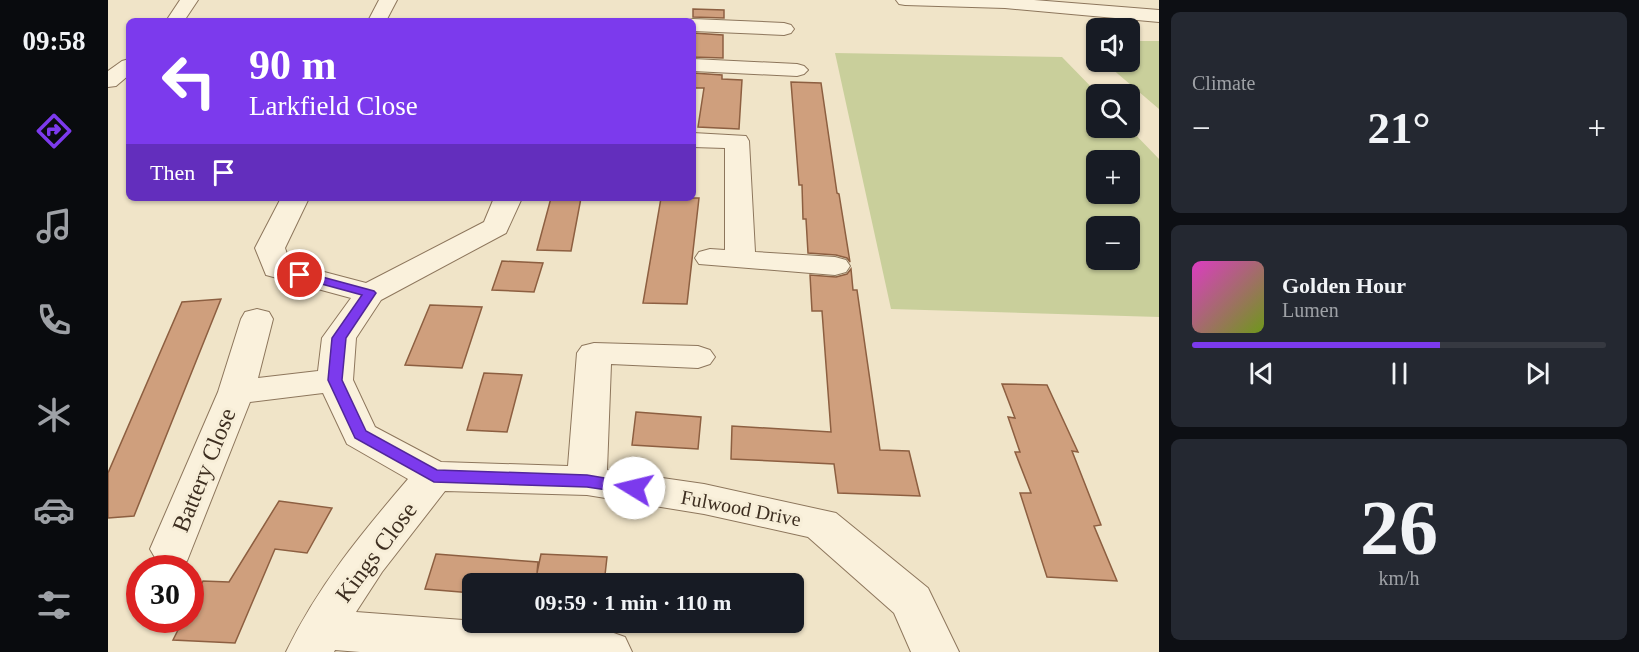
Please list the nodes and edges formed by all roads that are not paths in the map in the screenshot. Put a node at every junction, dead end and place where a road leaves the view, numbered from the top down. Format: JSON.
{"nodes":[{"id":1,"x":189,"y":0,"type":"edge"},
{"id":2,"x":388,"y":0,"type":"edge"},
{"id":3,"x":905,"y":0,"type":"edge"},
{"id":4,"x":1004,"y":2,"type":"edge"},
{"id":5,"x":1159,"y":16,"type":"edge"},
{"id":6,"x":177,"y":18,"type":"edge"},
{"id":7,"x":379,"y":18,"type":"edge"},
{"id":8,"x":696,"y":25,"type":"edge"},
{"id":9,"x":756,"y":28,"type":"junction"},
{"id":10,"x":784,"y":28,"type":"dead end"},
{"id":11,"x":696,"y":65,"type":"edge"},
{"id":12,"x":126,"y":67,"type":"edge"},
{"id":13,"x":761,"y":68,"type":"junction"},
{"id":14,"x":797,"y":70,"type":"dead end"},
{"id":15,"x":108,"y":81,"type":"edge"},
{"id":16,"x":696,"y":140,"type":"edge"},
{"id":17,"x":294,"y":201,"type":"edge"},
{"id":18,"x":507,"y":201,"type":"edge"},
{"id":19,"x":710,"y":258,"type":"dead end"},
{"id":20,"x":740,"y":258,"type":"junction"},
{"id":21,"x":835,"y":266,"type":"dead end"},
{"id":22,"x":370,"y":293,"type":"junction"},
{"id":23,"x":257,"y":319,"type":"dead end"},
{"id":24,"x":698,"y":357,"type":"dead end"},
{"id":25,"x":335,"y":380,"type":"junction"},
{"id":26,"x":236,"y":392,"type":"junction"},
{"id":27,"x":434,"y":476,"type":"junction"},
{"id":28,"x":587,"y":481,"type":"junction"},
{"id":29,"x":172,"y":549,"type":"dead end"},
{"id":30,"x":315,"y":641,"type":"edge"},
{"id":31,"x":608,"y":652,"type":"edge"},
{"id":32,"x":935,"y":652,"type":"edge"}],
"edges":[{"from":1,"to":6,"type":"street"},
{"from":2,"to":7,"type":"street"},
{"from":3,"to":4,"type":"street"},
{"from":4,"to":5,"type":"street"},
{"from":8,"to":9,"type":"street"},
{"from":9,"to":10,"type":"street"},
{"from":9,"to":13,"type":"street"},
{"from":11,"to":13,"type":"street"},
{"from":12,"to":15,"type":"street"},
{"from":13,"to":14,"type":"street"},
{"from":16,"to":20,"type":"street"},
{"from":17,"to":22,"type":"street"},
{"from":18,"to":22,"type":"street","name":"Fulwood Drive"},
{"from":19,"to":20,"type":"street"},
{"from":20,"to":21,"type":"street"},
{"from":22,"to":25,"type":"street","name":"Fulwood Drive"},
{"from":23,"to":26,"type":"street","name":"Battery Close"},
{"from":24,"to":28,"type":"street"},
{"from":25,"to":26,"type":"street","name":"Battery Close"},
{"from":25,"to":27,"type":"street","name":"Fulwood Drive"},
{"from":26,"to":29,"type":"street","name":"Battery Close"},
{"from":27,"to":28,"type":"street","name":"Fulwood Drive"},
{"from":27,"to":30,"type":"street","name":"Kings Close"},
{"from":28,"to":32,"type":"street","name":"Fulwood Drive"},
{"from":30,"to":31,"type":"street","name":"Kings Close"}]}
